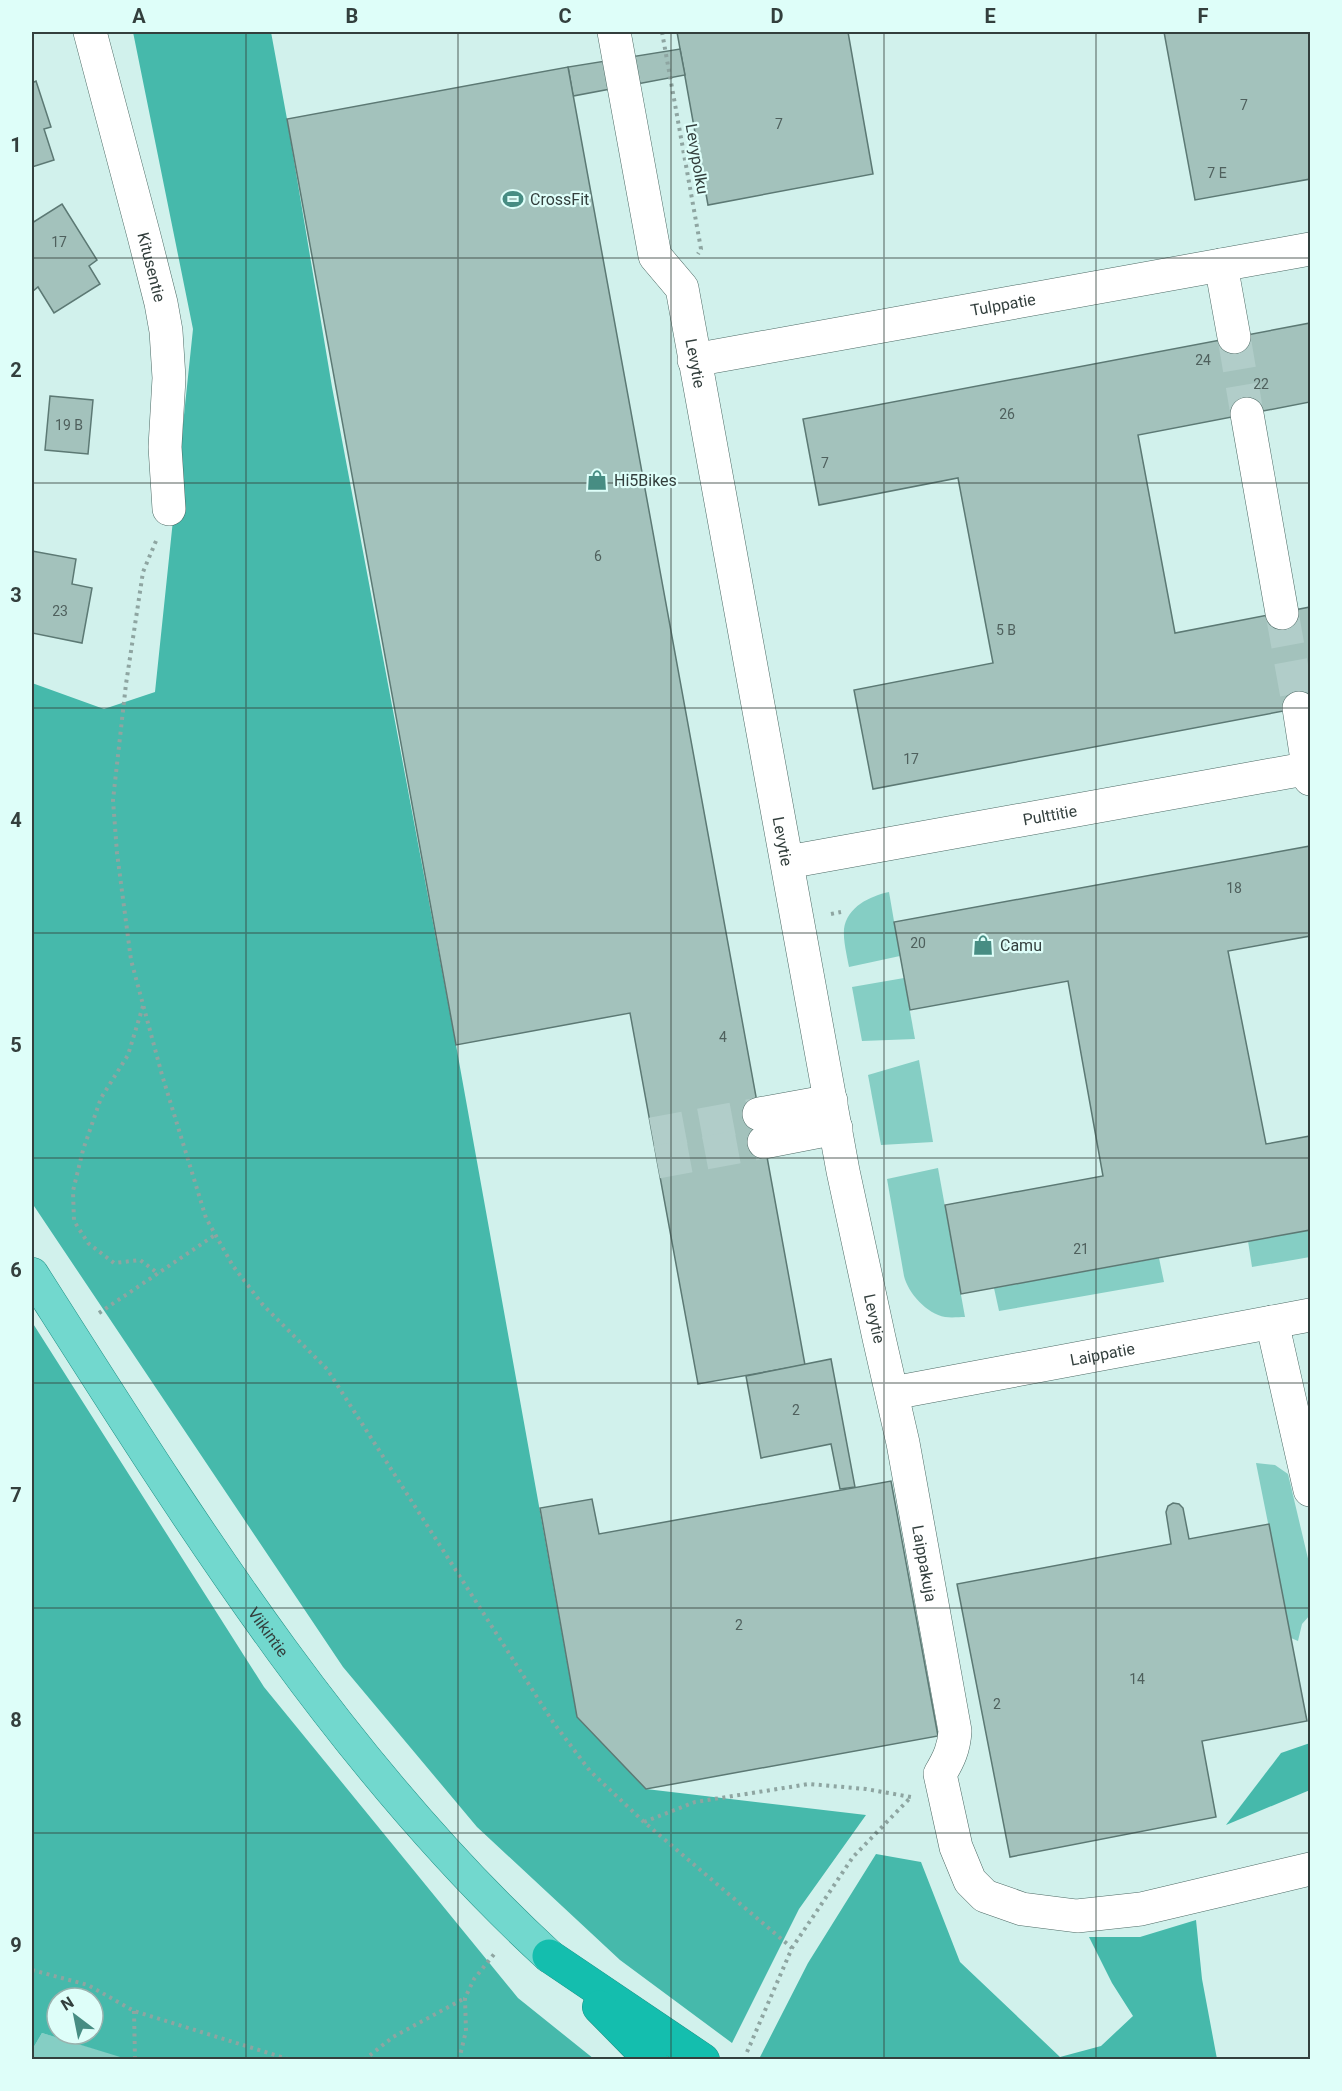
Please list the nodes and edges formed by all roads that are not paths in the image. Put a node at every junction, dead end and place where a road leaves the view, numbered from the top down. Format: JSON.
{"nodes":[{"id":1,"x":90,"y":32,"type":"edge"},
{"id":2,"x":614,"y":32,"type":"edge"},
{"id":3,"x":1311,"y":249,"type":"edge"},
{"id":4,"x":1221,"y":265,"type":"junction"},
{"id":5,"x":1234,"y":337,"type":"tunnel mouth"},
{"id":6,"x":694,"y":360,"type":"junction"},
{"id":7,"x":1247,"y":414,"type":"tunnel mouth"},
{"id":8,"x":170,"y":509,"type":"road end"},
{"id":9,"x":1282,"y":612,"type":"tunnel mouth"},
{"id":10,"x":1299,"y":708,"type":"tunnel mouth"},
{"id":11,"x":1310,"y":771,"type":"edge"},
{"id":12,"x":788,"y":862,"type":"junction"},
{"id":13,"x":833,"y":1114,"type":"junction"},
{"id":14,"x":761,"y":1128,"type":"tunnel mouth"},
{"id":15,"x":32,"y":1274,"type":"edge"},
{"id":16,"x":1311,"y":1315,"type":"edge"},
{"id":17,"x":1272,"y":1322,"type":"junction"},
{"id":18,"x":893,"y":1394,"type":"junction"},
{"id":19,"x":1311,"y":1490,"type":"edge"},
{"id":20,"x":1311,"y":1869,"type":"edge"},
{"id":21,"x":549,"y":1956,"type":"junction"},
{"id":22,"x":651,"y":2060,"type":"edge"},
{"id":23,"x":703,"y":2060,"type":"edge"}],
"edges":[{"from":1,"to":8,"type":"street","name":"Kitusentie"},
{"from":2,"to":6,"type":"street","name":"Levytie"},
{"from":3,"to":4,"type":"street","name":"Tulppatie"},
{"from":4,"to":5,"type":"street"},
{"from":4,"to":6,"type":"street","name":"Tulppatie"},
{"from":6,"to":12,"type":"street","name":"Levytie"},
{"from":7,"to":9,"type":"street"},
{"from":10,"to":11,"type":"street"},
{"from":11,"to":12,"type":"street","name":"Pulttitie"},
{"from":12,"to":13,"type":"street","name":"Levytie"},
{"from":13,"to":14,"type":"street"},
{"from":13,"to":18,"type":"street","name":"Levytie"},
{"from":15,"to":21,"type":"main road","name":"Viikintie"},
{"from":16,"to":17,"type":"street","name":"Laippatie"},
{"from":17,"to":18,"type":"street","name":"Laippatie"},
{"from":17,"to":19,"type":"street"},
{"from":18,"to":20,"type":"street","name":"Laippakuja"},
{"from":21,"to":22,"type":"highway"},
{"from":21,"to":23,"type":"highway"}]}
